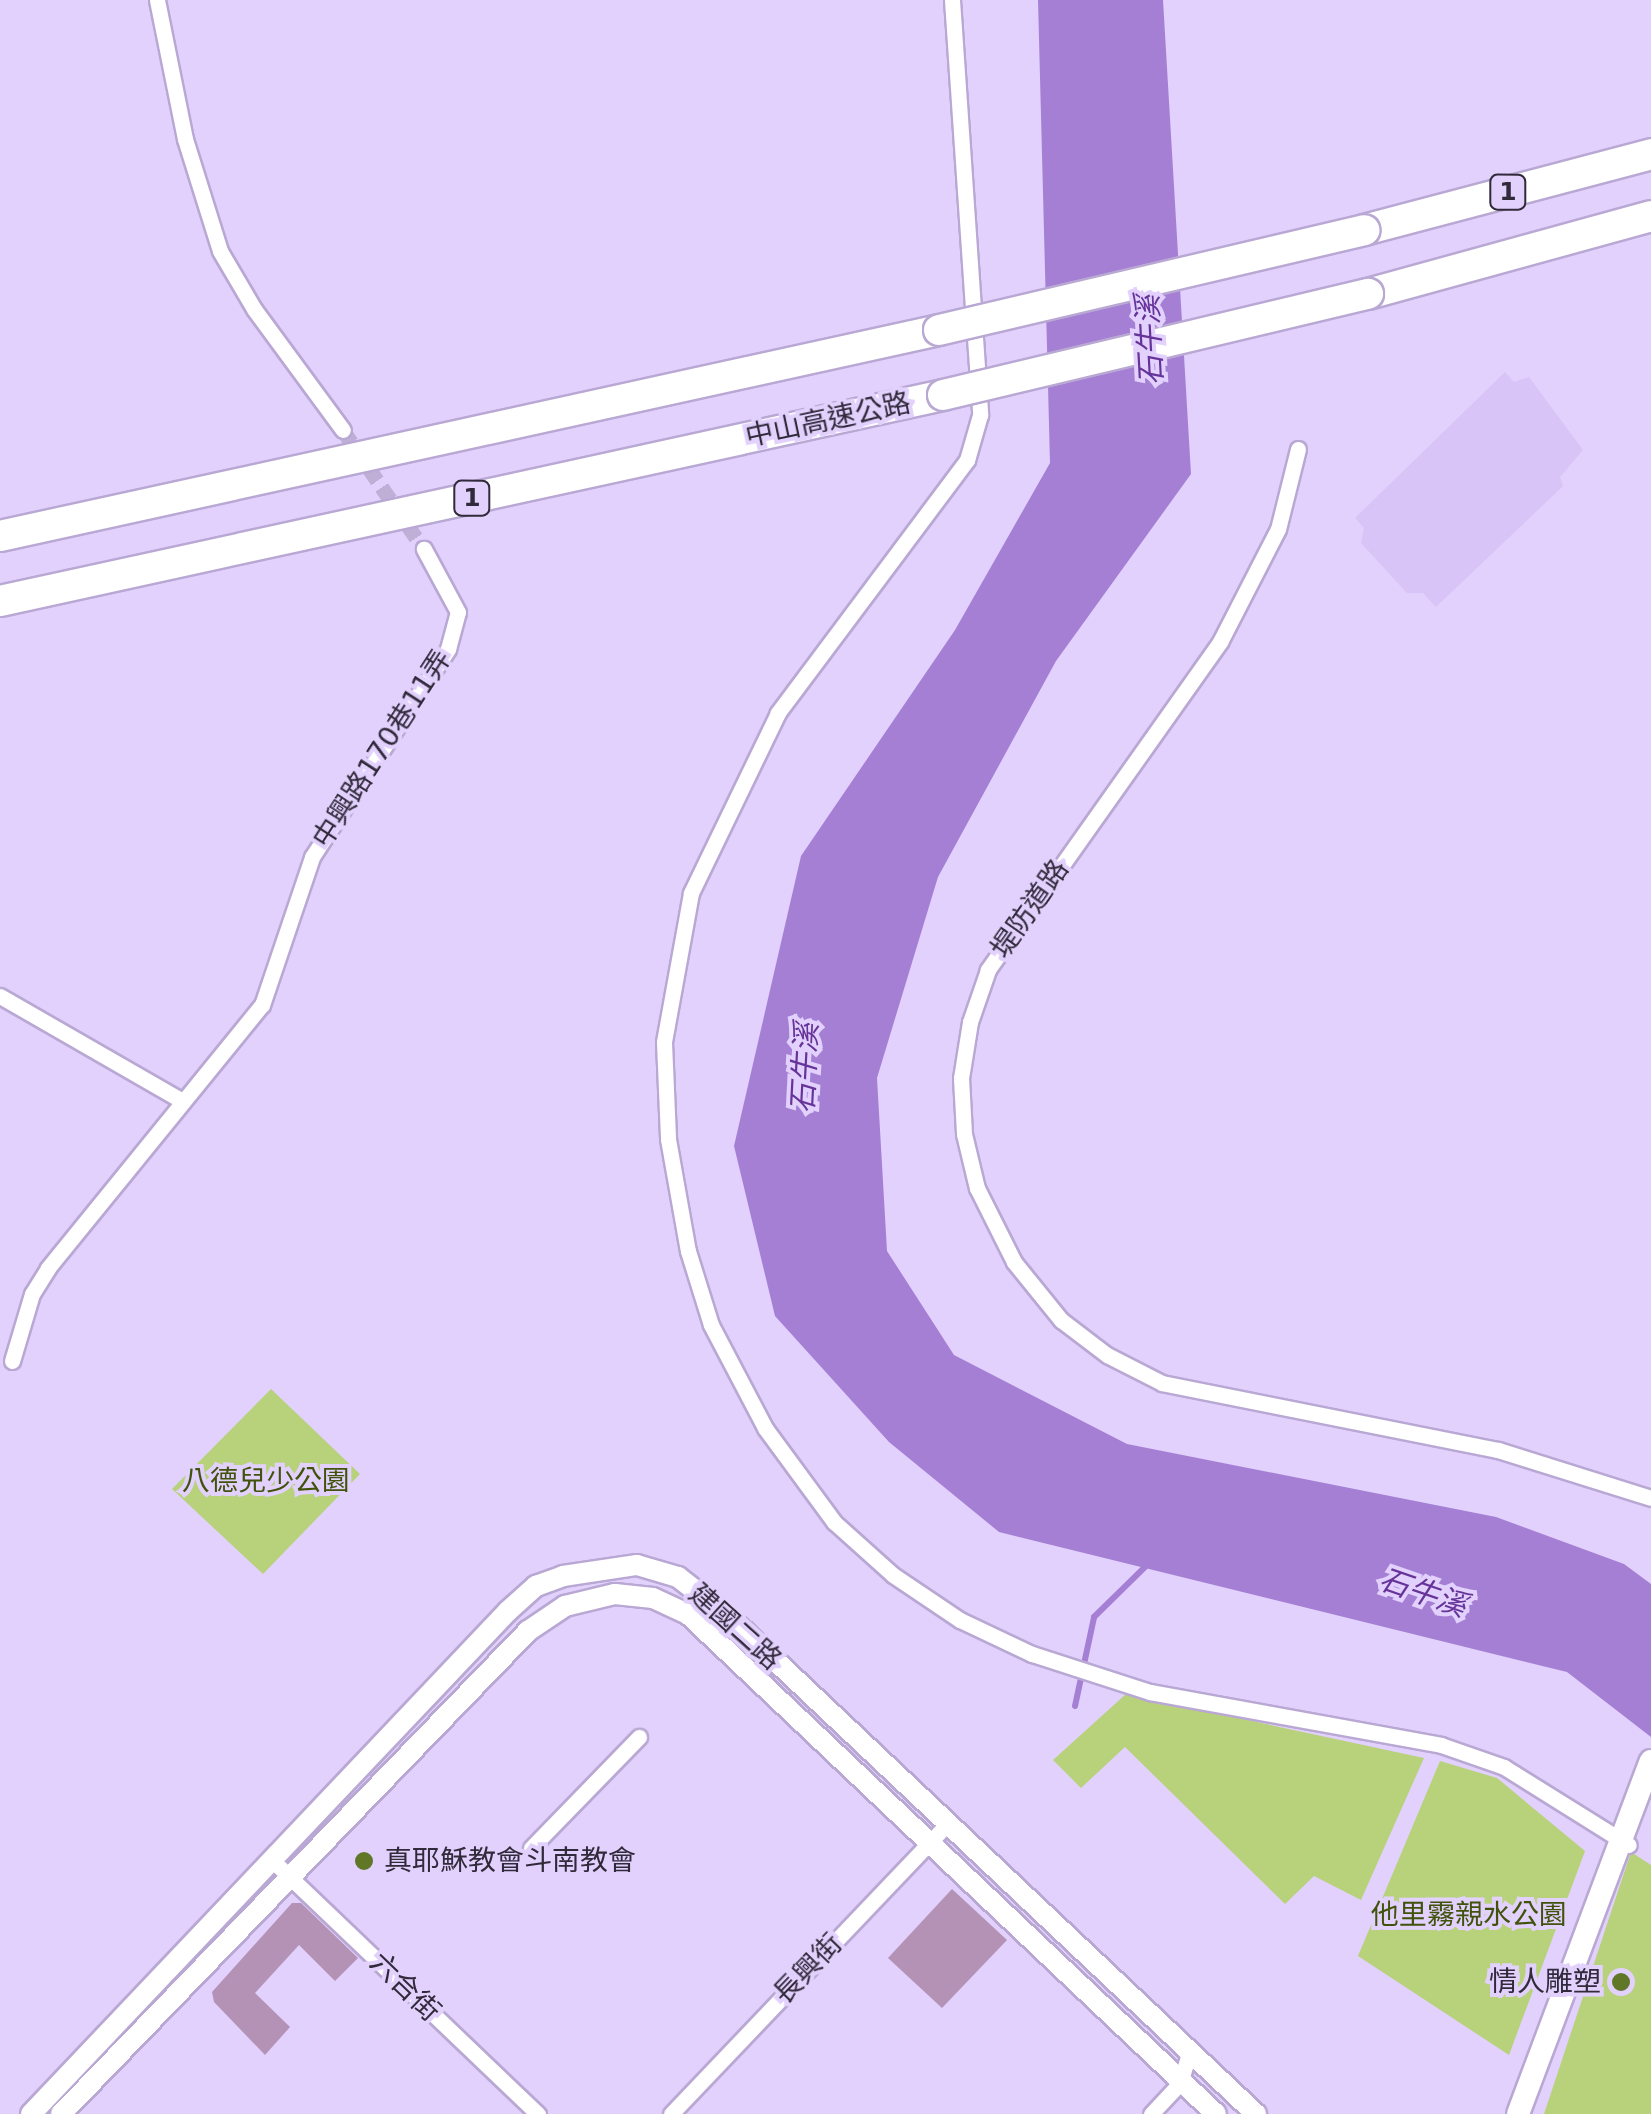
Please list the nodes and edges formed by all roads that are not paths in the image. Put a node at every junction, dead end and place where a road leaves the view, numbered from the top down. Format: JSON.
{"nodes":[{"id":1,"x":157,"y":0,"type":"edge"},
{"id":2,"x":952,"y":0,"type":"edge"},
{"id":3,"x":1651,"y":154,"type":"edge"},
{"id":4,"x":1651,"y":216,"type":"edge"},
{"id":5,"x":343,"y":430,"type":"tunnel mouth"},
{"id":6,"x":1298,"y":449,"type":"dead end"},
{"id":7,"x":0,"y":536,"type":"edge"},
{"id":8,"x":424,"y":549,"type":"tunnel mouth"},
{"id":9,"x":0,"y":602,"type":"edge"},
{"id":10,"x":0,"y":996,"type":"edge"},
{"id":11,"x":181,"y":1100,"type":"junction"},
{"id":12,"x":12,"y":1362,"type":"dead end"},
{"id":13,"x":1651,"y":1498,"type":"edge"},
{"id":14,"x":639,"y":1737,"type":"dead end"},
{"id":15,"x":1651,"y":1761,"type":"edge"},
{"id":16,"x":946,"y":1825,"type":"junction"},
{"id":17,"x":1626,"y":1844,"type":"junction"},
{"id":18,"x":927,"y":1845,"type":"junction"},
{"id":19,"x":531,"y":1848,"type":"dead end"},
{"id":20,"x":272,"y":1860,"type":"junction"},
{"id":21,"x":290,"y":1876,"type":"junction"},
{"id":22,"x":1189,"y":2054,"type":"junction"},
{"id":23,"x":1180,"y":2083,"type":"junction"},
{"id":24,"x":533,"y":2112,"type":"edge"},
{"id":25,"x":31,"y":2114,"type":"edge"},
{"id":26,"x":62,"y":2114,"type":"edge"},
{"id":27,"x":670,"y":2114,"type":"edge"},
{"id":28,"x":1151,"y":2114,"type":"edge"},
{"id":29,"x":1216,"y":2114,"type":"edge"},
{"id":30,"x":1256,"y":2114,"type":"edge"},
{"id":31,"x":1518,"y":2114,"type":"edge"}],
"edges":[{"from":1,"to":5,"type":"street"},
{"from":2,"to":17,"type":"street"},
{"from":3,"to":7,"type":"highway","number":"1","bridge":true},
{"from":4,"to":9,"type":"highway","name":"中山高速公路","number":"1","bridge":true},
{"from":6,"to":13,"type":"street","name":"堤防道路"},
{"from":8,"to":11,"type":"street","name":"中興路170巷11弄"},
{"from":10,"to":11,"type":"street"},
{"from":11,"to":12,"type":"street","name":"中興路170巷11弄"},
{"from":14,"to":19,"type":"street"},
{"from":15,"to":17,"type":"main road"},
{"from":16,"to":18,"type":"street","name":"長興街"},
{"from":16,"to":20,"type":"street","name":"建國二路"},
{"from":16,"to":22,"type":"street","name":"建國二路"},
{"from":17,"to":31,"type":"main road"},
{"from":18,"to":21,"type":"street","name":"建國二路"},
{"from":18,"to":23,"type":"street","name":"建國二路"},
{"from":18,"to":27,"type":"street","name":"長興街"},
{"from":20,"to":21,"type":"street","name":"六合街"},
{"from":20,"to":25,"type":"street","name":"建國二路"},
{"from":21,"to":24,"type":"street","name":"六合街"},
{"from":21,"to":26,"type":"street","name":"建國二路"},
{"from":22,"to":23,"type":"street"},
{"from":22,"to":30,"type":"street","name":"建國二路"},
{"from":23,"to":28,"type":"street"},
{"from":23,"to":29,"type":"street","name":"建國二路"}]}
